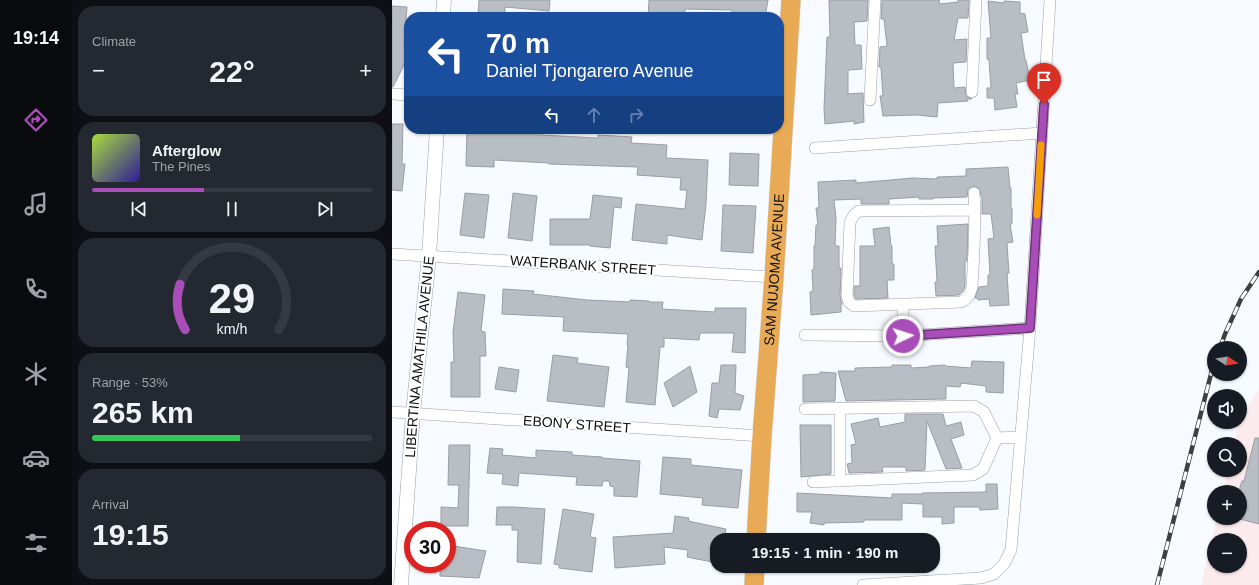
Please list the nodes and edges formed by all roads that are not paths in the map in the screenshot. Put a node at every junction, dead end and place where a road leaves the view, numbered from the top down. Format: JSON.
{"nodes":[{"id":1,"x":444,"y":0,"type":"edge"},
{"id":2,"x":791,"y":0,"type":"edge"},
{"id":3,"x":875,"y":0,"type":"edge"},
{"id":4,"x":976,"y":0,"type":"edge"},
{"id":5,"x":1050,"y":0,"type":"edge"},
{"id":6,"x":443,"y":12,"type":"edge"},
{"id":7,"x":784,"y":90,"type":"edge"},
{"id":8,"x":972,"y":92,"type":"dead end"},
{"id":9,"x":392,"y":94,"type":"edge"},
{"id":10,"x":404,"y":94,"type":"edge"},
{"id":11,"x":870,"y":100,"type":"dead end"},
{"id":12,"x":1042,"y":133,"type":"junction"},
{"id":13,"x":437,"y":134,"type":"edge"},
{"id":14,"x":781,"y":134,"type":"edge"},
{"id":15,"x":815,"y":148,"type":"dead end"},
{"id":16,"x":974,"y":192,"type":"dead end"},
{"id":17,"x":975,"y":210,"type":"junction"},
{"id":18,"x":392,"y":254,"type":"edge"},
{"id":19,"x":429,"y":256,"type":"junction"},
{"id":20,"x":774,"y":277,"type":"junction"},
{"id":21,"x":903,"y":304,"type":"junction"},
{"id":22,"x":1030,"y":328,"type":"junction"},
{"id":23,"x":805,"y":335,"type":"dead end"},
{"id":24,"x":903,"y":336,"type":"junction"},
{"id":25,"x":840,"y":408,"type":"junction"},
{"id":26,"x":805,"y":409,"type":"dead end"},
{"id":27,"x":392,"y":412,"type":"edge"},
{"id":28,"x":413,"y":413,"type":"junction"},
{"id":29,"x":762,"y":436,"type":"junction"},
{"id":30,"x":1021,"y":437,"type":"junction"},
{"id":31,"x":997,"y":438,"type":"junction"},
{"id":32,"x":840,"y":481,"type":"junction"},
{"id":33,"x":813,"y":482,"type":"dead end"},
{"id":34,"x":756,"y":533,"type":"edge"},
{"id":35,"x":755,"y":573,"type":"edge"},
{"id":36,"x":401,"y":585,"type":"edge"},
{"id":37,"x":754,"y":585,"type":"edge"},
{"id":38,"x":863,"y":585,"type":"edge"}],
"edges":[{"from":1,"to":6,"type":"street"},
{"from":2,"to":7,"type":"highway","name":"SAM NUJOMA AVENUE"},
{"from":3,"to":11,"type":"street"},
{"from":4,"to":8,"type":"street"},
{"from":5,"to":12,"type":"street"},
{"from":9,"to":10,"type":"street"},
{"from":12,"to":15,"type":"street"},
{"from":12,"to":22,"type":"street"},
{"from":13,"to":19,"type":"street","name":"LIBERTINA AMATHILA AVENUE"},
{"from":14,"to":20,"type":"highway","name":"SAM NUJOMA AVENUE"},
{"from":16,"to":17,"type":"street"},
{"from":17,"to":21,"type":"street"},
{"from":17,"to":21,"type":"street"},
{"from":18,"to":19,"type":"street","name":"WATERBANK STREET"},
{"from":19,"to":20,"type":"street","name":"WATERBANK STREET"},
{"from":19,"to":28,"type":"street","name":"LIBERTINA AMATHILA AVENUE"},
{"from":20,"to":29,"type":"highway","name":"SAM NUJOMA AVENUE"},
{"from":21,"to":24,"type":"street"},
{"from":22,"to":24,"type":"street"},
{"from":22,"to":30,"type":"street"},
{"from":23,"to":24,"type":"street"},
{"from":25,"to":26,"type":"street"},
{"from":25,"to":31,"type":"street"},
{"from":25,"to":32,"type":"street"},
{"from":27,"to":28,"type":"street","name":"EBONY STREET"},
{"from":28,"to":29,"type":"street","name":"EBONY STREET"},
{"from":28,"to":36,"type":"street","name":"LIBERTINA AMATHILA AVENUE"},
{"from":29,"to":34,"type":"highway","name":"SAM NUJOMA AVENUE"},
{"from":30,"to":31,"type":"street"},
{"from":30,"to":38,"type":"street"},
{"from":31,"to":32,"type":"street"},
{"from":32,"to":33,"type":"street"},
{"from":35,"to":37,"type":"highway"}]}
